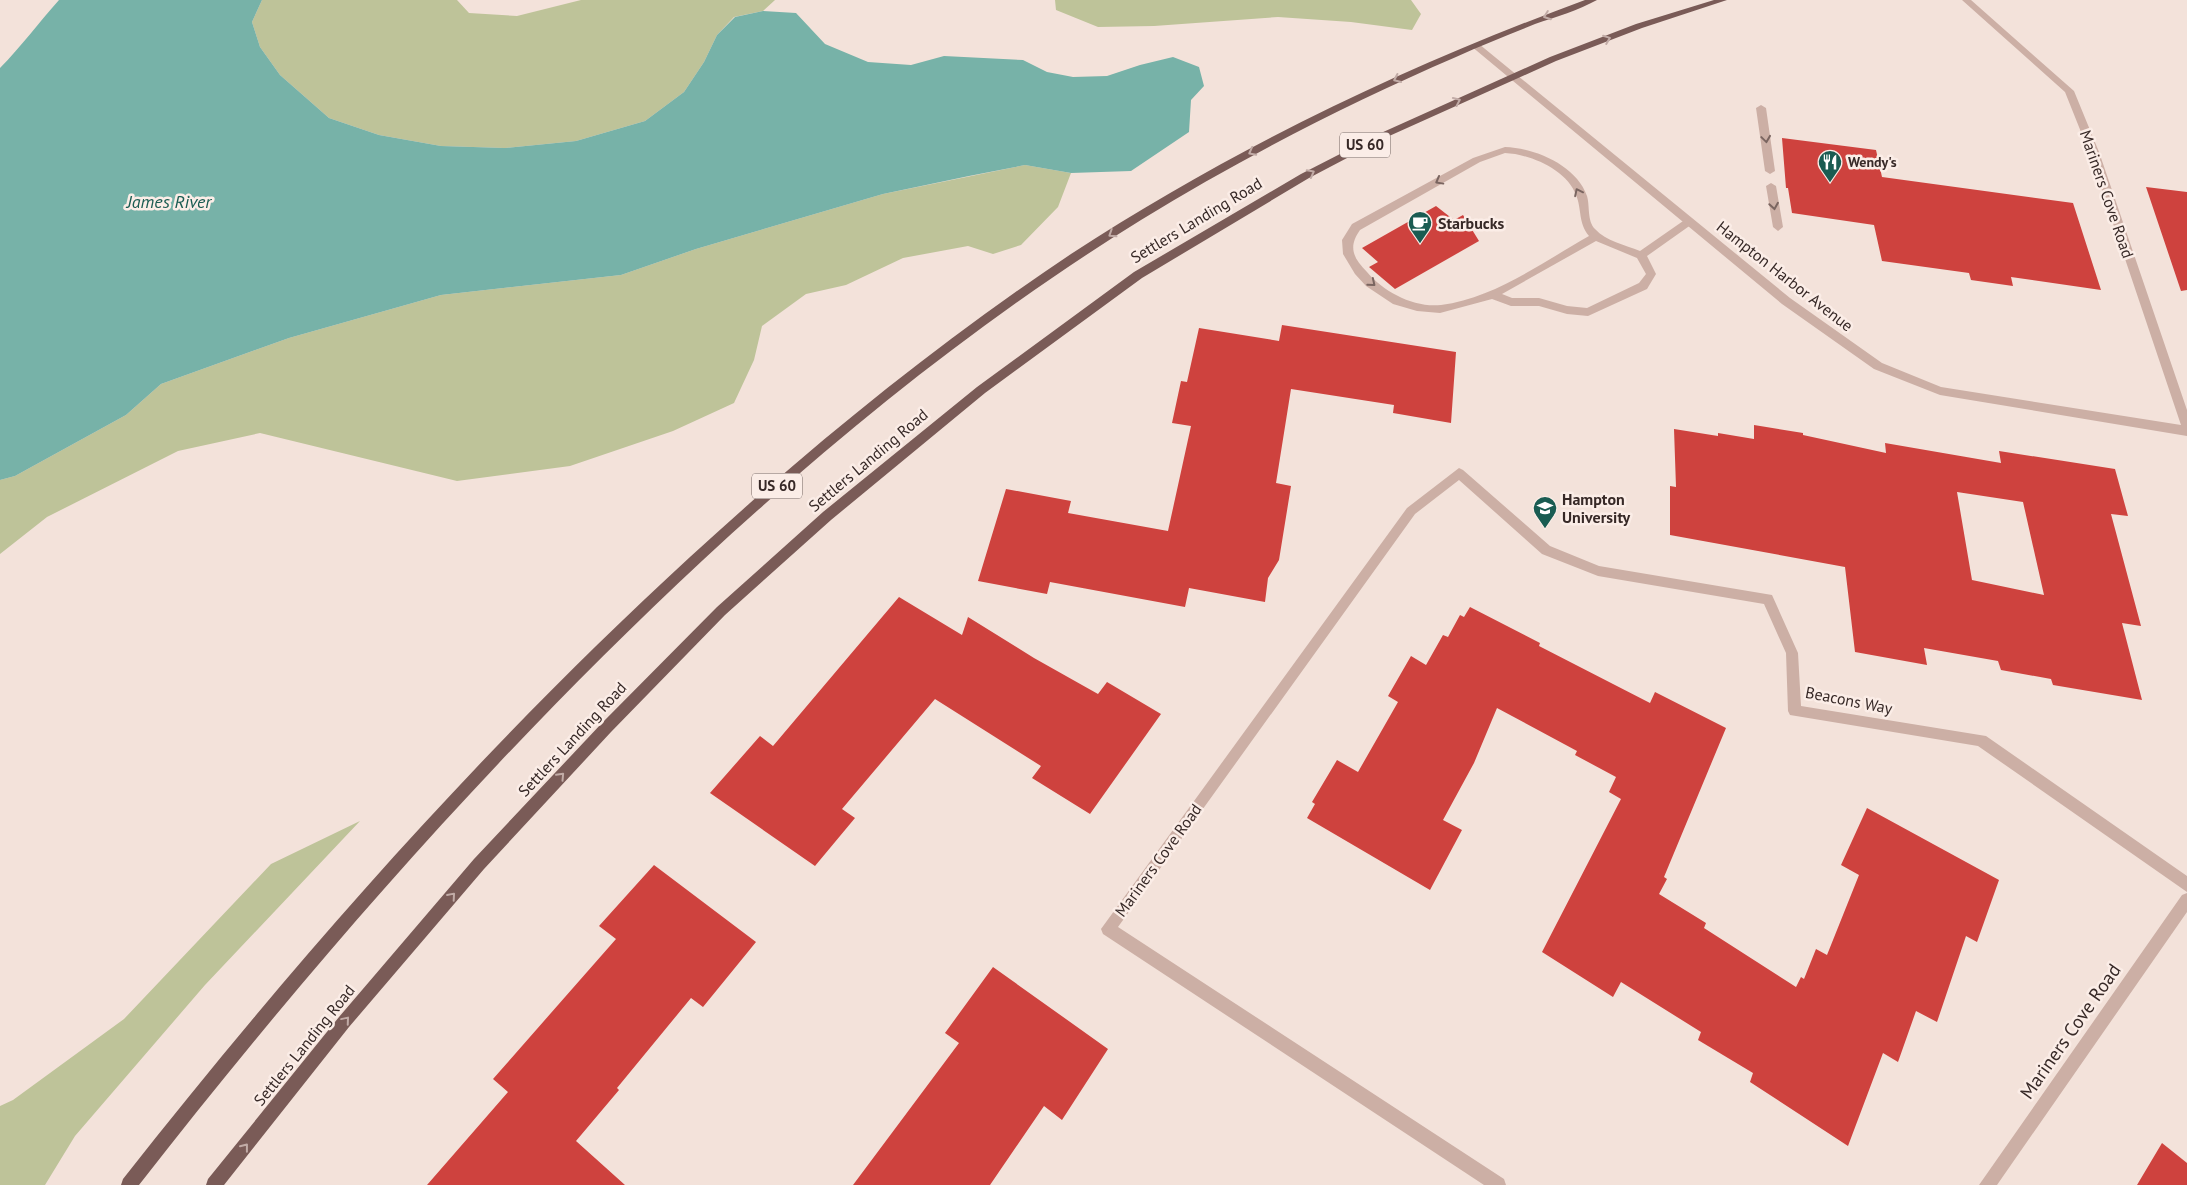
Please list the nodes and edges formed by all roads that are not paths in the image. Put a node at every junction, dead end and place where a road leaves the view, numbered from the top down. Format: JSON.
{"nodes":[{"id":1,"x":1593,"y":0,"type":"edge"},
{"id":2,"x":1723,"y":0,"type":"edge"},
{"id":3,"x":1966,"y":0,"type":"edge"},
{"id":4,"x":1476,"y":46,"type":"junction"},
{"id":5,"x":1513,"y":76,"type":"junction"},
{"id":6,"x":1761,"y":108,"type":"dead end"},
{"id":7,"x":1770,"y":171,"type":"dead end"},
{"id":8,"x":1771,"y":186,"type":"dead end"},
{"id":9,"x":1690,"y":222,"type":"junction"},
{"id":10,"x":1778,"y":226,"type":"dead end"},
{"id":11,"x":1596,"y":236,"type":"junction"},
{"id":12,"x":1641,"y":255,"type":"junction"},
{"id":13,"x":1492,"y":295,"type":"junction"},
{"id":14,"x":2187,"y":429,"type":"edge"},
{"id":15,"x":1459,"y":473,"type":"joint"},
{"id":16,"x":2187,"y":884,"type":"edge"},
{"id":17,"x":2187,"y":900,"type":"edge"},
{"id":18,"x":129,"y":1185,"type":"edge"},
{"id":19,"x":214,"y":1185,"type":"edge"},
{"id":20,"x":1498,"y":1185,"type":"edge"},
{"id":21,"x":1987,"y":1185,"type":"edge"}],
"edges":[{"from":1,"to":4,"type":"main road","name":"Settlers Landing Road","number":"US 60","one_way":true},
{"from":5,"to":2,"type":"main road","name":"Settlers Landing Road","number":"US 60","one_way":true},
{"from":3,"to":14,"type":"street","name":"Mariners Cove Road"},
{"from":4,"to":5,"type":"street","name":"Hampton Harbor Avenue"},
{"from":4,"to":18,"type":"main road","name":"Settlers Landing Road","number":"US 60","one_way":true},
{"from":5,"to":9,"type":"street","name":"Hampton Harbor Avenue"},
{"from":19,"to":5,"type":"main road","name":"Settlers Landing Road","number":"US 60","one_way":true},
{"from":6,"to":7,"type":"street","one_way":true},
{"from":8,"to":10,"type":"street","one_way":true},
{"from":9,"to":12,"type":"street"},
{"from":9,"to":14,"type":"street","name":"Hampton Harbor Avenue"},
{"from":11,"to":12,"type":"street"},
{"from":11,"to":13,"type":"street"},
{"from":11,"to":13,"type":"street","one_way":true},
{"from":12,"to":13,"type":"street"},
{"from":15,"to":16,"type":"street","name":"Beacons Way"},
{"from":15,"to":20,"type":"street","name":"Mariners Cove Road"},
{"from":17,"to":21,"type":"street","name":"Mariners Cove Road"}]}
